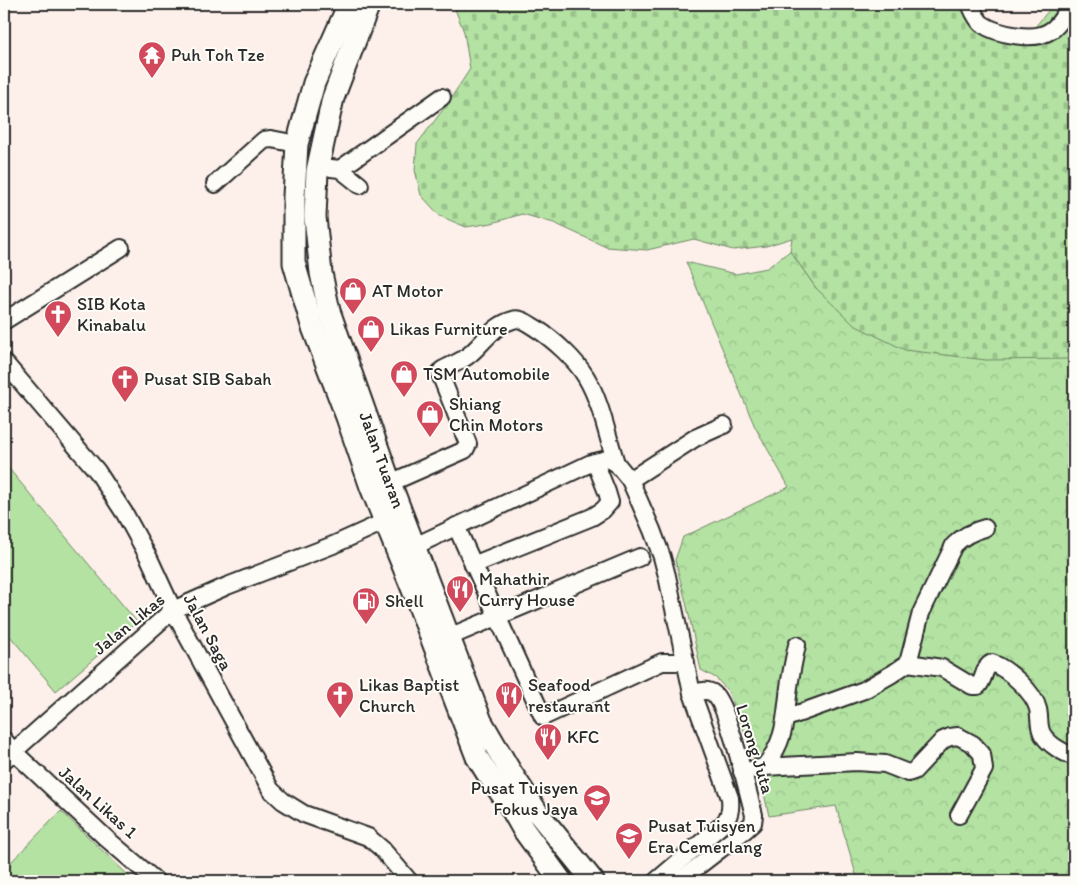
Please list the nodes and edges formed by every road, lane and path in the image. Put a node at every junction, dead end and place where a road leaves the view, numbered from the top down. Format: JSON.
{"nodes":[{"id":1,"x":349,"y":4,"type":"edge"},
{"id":2,"x":369,"y":4,"type":"edge"},
{"id":3,"x":970,"y":4,"type":"edge"},
{"id":4,"x":1072,"y":4,"type":"edge"},
{"id":5,"x":442,"y":97,"type":"dead end"},
{"id":6,"x":297,"y":144,"type":"junction"},
{"id":7,"x":340,"y":169,"type":"junction"},
{"id":8,"x":317,"y":171,"type":"junction"},
{"id":9,"x":215,"y":184,"type":"dead end"},
{"id":10,"x":360,"y":186,"type":"dead end"},
{"id":11,"x":121,"y":248,"type":"dead end"},
{"id":12,"x":4,"y":321,"type":"edge"},
{"id":13,"x":338,"y":336,"type":"junction"},
{"id":14,"x":4,"y":362,"type":"edge"},
{"id":15,"x":724,"y":425,"type":"dead end"},
{"id":16,"x":595,"y":462,"type":"junction"},
{"id":17,"x":616,"y":463,"type":"junction"},
{"id":18,"x":630,"y":480,"type":"junction"},
{"id":19,"x":390,"y":483,"type":"junction"},
{"id":20,"x":386,"y":521,"type":"junction"},
{"id":21,"x":456,"y":526,"type":"junction"},
{"id":22,"x":985,"y":528,"type":"dead end"},
{"id":23,"x":415,"y":546,"type":"junction"},
{"id":24,"x":640,"y":557,"type":"dead end"},
{"id":25,"x":473,"y":565,"type":"junction"},
{"id":26,"x":173,"y":610,"type":"junction"},
{"id":27,"x":497,"y":617,"type":"junction"},
{"id":28,"x":450,"y":637,"type":"junction"},
{"id":29,"x":797,"y":645,"type":"dead end"},
{"id":30,"x":686,"y":662,"type":"junction"},
{"id":31,"x":908,"y":663,"type":"junction"},
{"id":32,"x":692,"y":693,"type":"junction"},
{"id":33,"x":786,"y":718,"type":"junction"},
{"id":34,"x":7,"y":751,"type":"edge"},
{"id":35,"x":1074,"y":757,"type":"edge"},
{"id":36,"x":764,"y":767,"type":"junction"},
{"id":37,"x":742,"y":772,"type":"junction"},
{"id":38,"x":959,"y":815,"type":"dead end"},
{"id":39,"x":156,"y":881,"type":"edge"},
{"id":40,"x":409,"y":881,"type":"edge"},
{"id":41,"x":561,"y":881,"type":"edge"},
{"id":42,"x":593,"y":881,"type":"edge"},
{"id":43,"x":656,"y":881,"type":"edge"},
{"id":44,"x":679,"y":881,"type":"edge"}],
"edges":[{"from":1,"to":6,"type":"main road","name":"Jalan Tuaran"},
{"from":2,"to":8,"type":"main road","name":"Jalan Tuaran"},
{"from":3,"to":4,"type":"street"},
{"from":5,"to":7,"type":"street"},
{"from":6,"to":9,"type":"street"},
{"from":6,"to":20,"type":"main road","name":"Jalan Tuaran"},
{"from":7,"to":8,"type":"street"},
{"from":7,"to":10,"type":"street"},
{"from":8,"to":13,"type":"main road","name":"Jalan Tuaran"},
{"from":11,"to":12,"type":"street"},
{"from":13,"to":19,"type":"main road","name":"Jalan Tuaran"},
{"from":13,"to":20,"type":"main road"},
{"from":14,"to":26,"type":"street","name":"Jalan Saga"},
{"from":15,"to":18,"type":"street"},
{"from":16,"to":17,"type":"street"},
{"from":16,"to":21,"type":"street"},
{"from":16,"to":25,"type":"street"},
{"from":17,"to":18,"type":"street"},
{"from":17,"to":19,"type":"street"},
{"from":18,"to":30,"type":"street"},
{"from":19,"to":23,"type":"main road","name":"Jalan Tuaran"},
{"from":20,"to":26,"type":"street","name":"Jalan Likas"},
{"from":20,"to":41,"type":"main road","name":"Jalan Tuaran"},
{"from":21,"to":23,"type":"street"},
{"from":21,"to":25,"type":"street"},
{"from":22,"to":31,"type":"street"},
{"from":23,"to":28,"type":"main road","name":"Jalan Tuaran"},
{"from":24,"to":27,"type":"street"},
{"from":25,"to":27,"type":"street"},
{"from":26,"to":34,"type":"street","name":"Jalan Likas"},
{"from":26,"to":40,"type":"street","name":"Jalan Saga"},
{"from":27,"to":28,"type":"street"},
{"from":27,"to":30,"type":"street"},
{"from":28,"to":42,"type":"main road","name":"Jalan Tuaran"},
{"from":29,"to":33,"type":"street"},
{"from":30,"to":32,"type":"street"},
{"from":31,"to":33,"type":"street"},
{"from":31,"to":35,"type":"street"},
{"from":32,"to":37,"type":"street","name":"Lorong Juta"},
{"from":32,"to":43,"type":"street"},
{"from":33,"to":36,"type":"street"},
{"from":34,"to":39,"type":"street","name":"Jalan Likas 1"},
{"from":36,"to":37,"type":"street"},
{"from":36,"to":38,"type":"street"},
{"from":37,"to":44,"type":"street","name":"Lorong Juta"}]}
